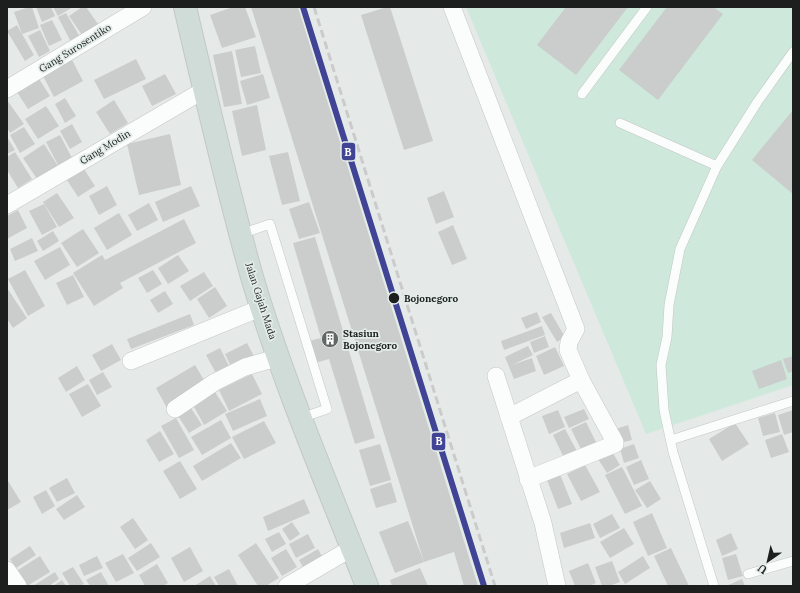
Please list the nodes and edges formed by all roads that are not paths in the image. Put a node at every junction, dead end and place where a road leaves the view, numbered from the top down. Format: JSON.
{"nodes":[{"id":1,"x":143,"y":7,"type":"edge"},
{"id":2,"x":185,"y":7,"type":"edge"},
{"id":3,"x":452,"y":7,"type":"edge"},
{"id":4,"x":647,"y":7,"type":"edge"},
{"id":5,"x":793,"y":52,"type":"edge"},
{"id":6,"x":7,"y":89,"type":"edge"},
{"id":7,"x":204,"y":90,"type":"junction"},
{"id":8,"x":582,"y":94,"type":"dead end"},
{"id":9,"x":620,"y":123,"type":"dead end"},
{"id":10,"x":717,"y":166,"type":"junction"},
{"id":11,"x":7,"y":205,"type":"edge"},
{"id":12,"x":241,"y":234,"type":"junction"},
{"id":13,"x":263,"y":307,"type":"junction"},
{"id":14,"x":280,"y":357,"type":"junction"},
{"id":15,"x":131,"y":361,"type":"dead end"},
{"id":16,"x":496,"y":376,"type":"dead end"},
{"id":17,"x":581,"y":380,"type":"junction"},
{"id":18,"x":793,"y":400,"type":"edge"},
{"id":19,"x":175,"y":409,"type":"dead end"},
{"id":20,"x":301,"y":418,"type":"junction"},
{"id":21,"x":509,"y":418,"type":"junction"},
{"id":22,"x":671,"y":440,"type":"junction"},
{"id":23,"x":528,"y":479,"type":"junction"},
{"id":24,"x":352,"y":548,"type":"junction"},
{"id":25,"x":793,"y":561,"type":"edge"},
{"id":26,"x":7,"y":570,"type":"edge"},
{"id":27,"x":748,"y":574,"type":"dead end"},
{"id":28,"x":18,"y":586,"type":"edge"},
{"id":29,"x":287,"y":586,"type":"edge"},
{"id":30,"x":367,"y":586,"type":"edge"},
{"id":31,"x":557,"y":586,"type":"edge"},
{"id":32,"x":714,"y":586,"type":"edge"}],
"edges":[{"from":1,"to":6,"type":"street","name":"Gang Surosentiko"},
{"from":2,"to":7,"type":"highway","name":"Jalan Gajah Mada"},
{"from":3,"to":17,"type":"street"},
{"from":4,"to":8,"type":"lane"},
{"from":5,"to":10,"type":"lane"},
{"from":7,"to":11,"type":"street","name":"Gang Modin"},
{"from":7,"to":12,"type":"highway","name":"Jalan Gajah Mada"},
{"from":9,"to":10,"type":"lane"},
{"from":10,"to":22,"type":"lane"},
{"from":12,"to":13,"type":"highway","name":"Jalan Gajah Mada"},
{"from":12,"to":20,"type":"lane"},
{"from":13,"to":14,"type":"highway","name":"Jalan Gajah Mada"},
{"from":13,"to":15,"type":"street"},
{"from":14,"to":19,"type":"street"},
{"from":14,"to":20,"type":"highway","name":"Jalan Gajah Mada"},
{"from":16,"to":21,"type":"street"},
{"from":17,"to":21,"type":"street"},
{"from":17,"to":23,"type":"street"},
{"from":18,"to":22,"type":"lane"},
{"from":20,"to":24,"type":"highway","name":"Jalan Gajah Mada"},
{"from":21,"to":23,"type":"street"},
{"from":22,"to":32,"type":"lane"},
{"from":23,"to":31,"type":"street"},
{"from":24,"to":29,"type":"street"},
{"from":24,"to":30,"type":"highway","name":"Jalan Gajah Mada"},
{"from":25,"to":27,"type":"lane"},
{"from":26,"to":28,"type":"street"}]}
